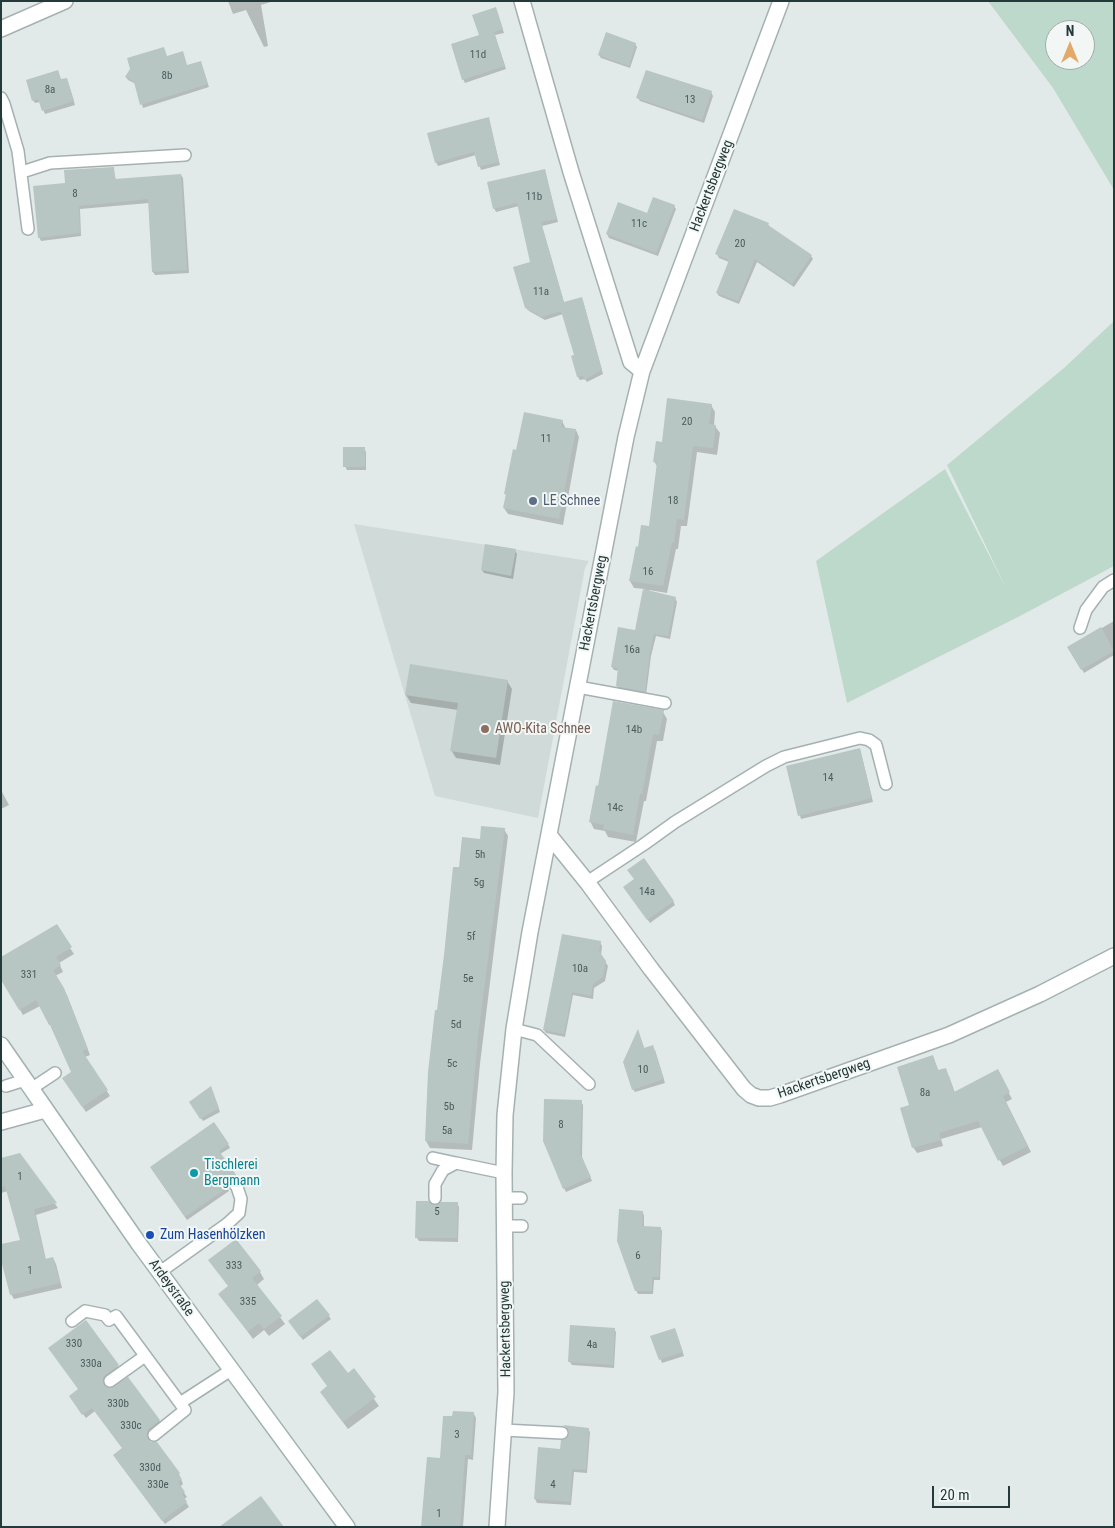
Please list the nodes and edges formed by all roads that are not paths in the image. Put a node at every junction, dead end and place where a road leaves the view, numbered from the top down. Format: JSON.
{"nodes":[{"id":1,"x":65,"y":1,"type":"edge"},
{"id":2,"x":522,"y":1,"type":"edge"},
{"id":3,"x":782,"y":1,"type":"edge"},
{"id":4,"x":1,"y":30,"type":"edge"},
{"id":5,"x":1,"y":98,"type":"edge"},
{"id":6,"x":185,"y":155,"type":"dead end"},
{"id":7,"x":22,"y":172,"type":"junction"},
{"id":8,"x":28,"y":229,"type":"dead end"},
{"id":9,"x":642,"y":371,"type":"junction"},
{"id":10,"x":1114,"y":580,"type":"edge"},
{"id":11,"x":1080,"y":628,"type":"dead end"},
{"id":12,"x":578,"y":687,"type":"junction"},
{"id":13,"x":665,"y":703,"type":"dead end"},
{"id":14,"x":886,"y":784,"type":"dead end"},
{"id":15,"x":549,"y":836,"type":"junction"},
{"id":16,"x":587,"y":882,"type":"junction"},
{"id":17,"x":1114,"y":956,"type":"edge"},
{"id":18,"x":514,"y":1029,"type":"junction"},
{"id":19,"x":1,"y":1045,"type":"edge"},
{"id":20,"x":55,"y":1073,"type":"dead end"},
{"id":21,"x":589,"y":1084,"type":"dead end"},
{"id":22,"x":28,"y":1085,"type":"junction"},
{"id":23,"x":6,"y":1086,"type":"dead end"},
{"id":24,"x":45,"y":1110,"type":"junction"},
{"id":25,"x":1,"y":1122,"type":"edge"},
{"id":26,"x":433,"y":1158,"type":"dead end"},
{"id":27,"x":456,"y":1163,"type":"junction"},
{"id":28,"x":504,"y":1173,"type":"junction"},
{"id":29,"x":234,"y":1183,"type":"dead end"},
{"id":30,"x":435,"y":1198,"type":"dead end"},
{"id":31,"x":504,"y":1198,"type":"junction"},
{"id":32,"x":521,"y":1198,"type":"dead end"},
{"id":33,"x":504,"y":1226,"type":"junction"},
{"id":34,"x":522,"y":1226,"type":"dead end"},
{"id":35,"x":160,"y":1272,"type":"junction"},
{"id":36,"x":72,"y":1321,"type":"dead end"},
{"id":37,"x":145,"y":1356,"type":"junction"},
{"id":38,"x":231,"y":1370,"type":"junction"},
{"id":39,"x":110,"y":1381,"type":"dead end"},
{"id":40,"x":180,"y":1403,"type":"junction"},
{"id":41,"x":504,"y":1430,"type":"junction"},
{"id":42,"x":562,"y":1433,"type":"dead end"},
{"id":43,"x":154,"y":1435,"type":"dead end"},
{"id":44,"x":347,"y":1527,"type":"edge"},
{"id":45,"x":497,"y":1527,"type":"edge"}],
"edges":[{"from":1,"to":4,"type":"street"},
{"from":2,"to":9,"type":"street"},
{"from":3,"to":9,"type":"street","name":"Hackertsbergweg"},
{"from":5,"to":7,"type":"lane"},
{"from":6,"to":7,"type":"lane"},
{"from":7,"to":8,"type":"lane"},
{"from":9,"to":12,"type":"street","name":"Hackertsbergweg"},
{"from":10,"to":11,"type":"lane"},
{"from":12,"to":13,"type":"lane"},
{"from":12,"to":15,"type":"street","name":"Hackertsbergweg"},
{"from":14,"to":16,"type":"lane"},
{"from":15,"to":16,"type":"street","name":"Hackertsbergweg"},
{"from":15,"to":18,"type":"street","name":"Hackertsbergweg"},
{"from":16,"to":17,"type":"street","name":"Hackertsbergweg"},
{"from":18,"to":21,"type":"lane"},
{"from":18,"to":28,"type":"street","name":"Hackertsbergweg"},
{"from":19,"to":22,"type":"street","name":"Ardeystraße"},
{"from":20,"to":22,"type":"lane"},
{"from":22,"to":23,"type":"lane"},
{"from":22,"to":24,"type":"street","name":"Ardeystraße"},
{"from":24,"to":25,"type":"street"},
{"from":24,"to":35,"type":"street","name":"Ardeystraße"},
{"from":26,"to":27,"type":"lane"},
{"from":27,"to":28,"type":"lane"},
{"from":27,"to":30,"type":"lane"},
{"from":28,"to":31,"type":"street","name":"Hackertsbergweg"},
{"from":29,"to":35,"type":"lane"},
{"from":31,"to":32,"type":"lane"},
{"from":31,"to":33,"type":"street","name":"Hackertsbergweg"},
{"from":33,"to":34,"type":"lane"},
{"from":33,"to":41,"type":"street","name":"Hackertsbergweg"},
{"from":35,"to":38,"type":"street","name":"Ardeystraße"},
{"from":36,"to":37,"type":"lane"},
{"from":37,"to":39,"type":"lane"},
{"from":37,"to":40,"type":"lane"},
{"from":38,"to":40,"type":"lane"},
{"from":38,"to":44,"type":"street","name":"Ardeystraße"},
{"from":40,"to":43,"type":"lane"},
{"from":41,"to":42,"type":"lane"},
{"from":41,"to":45,"type":"street","name":"Hackertsbergweg"}]}
